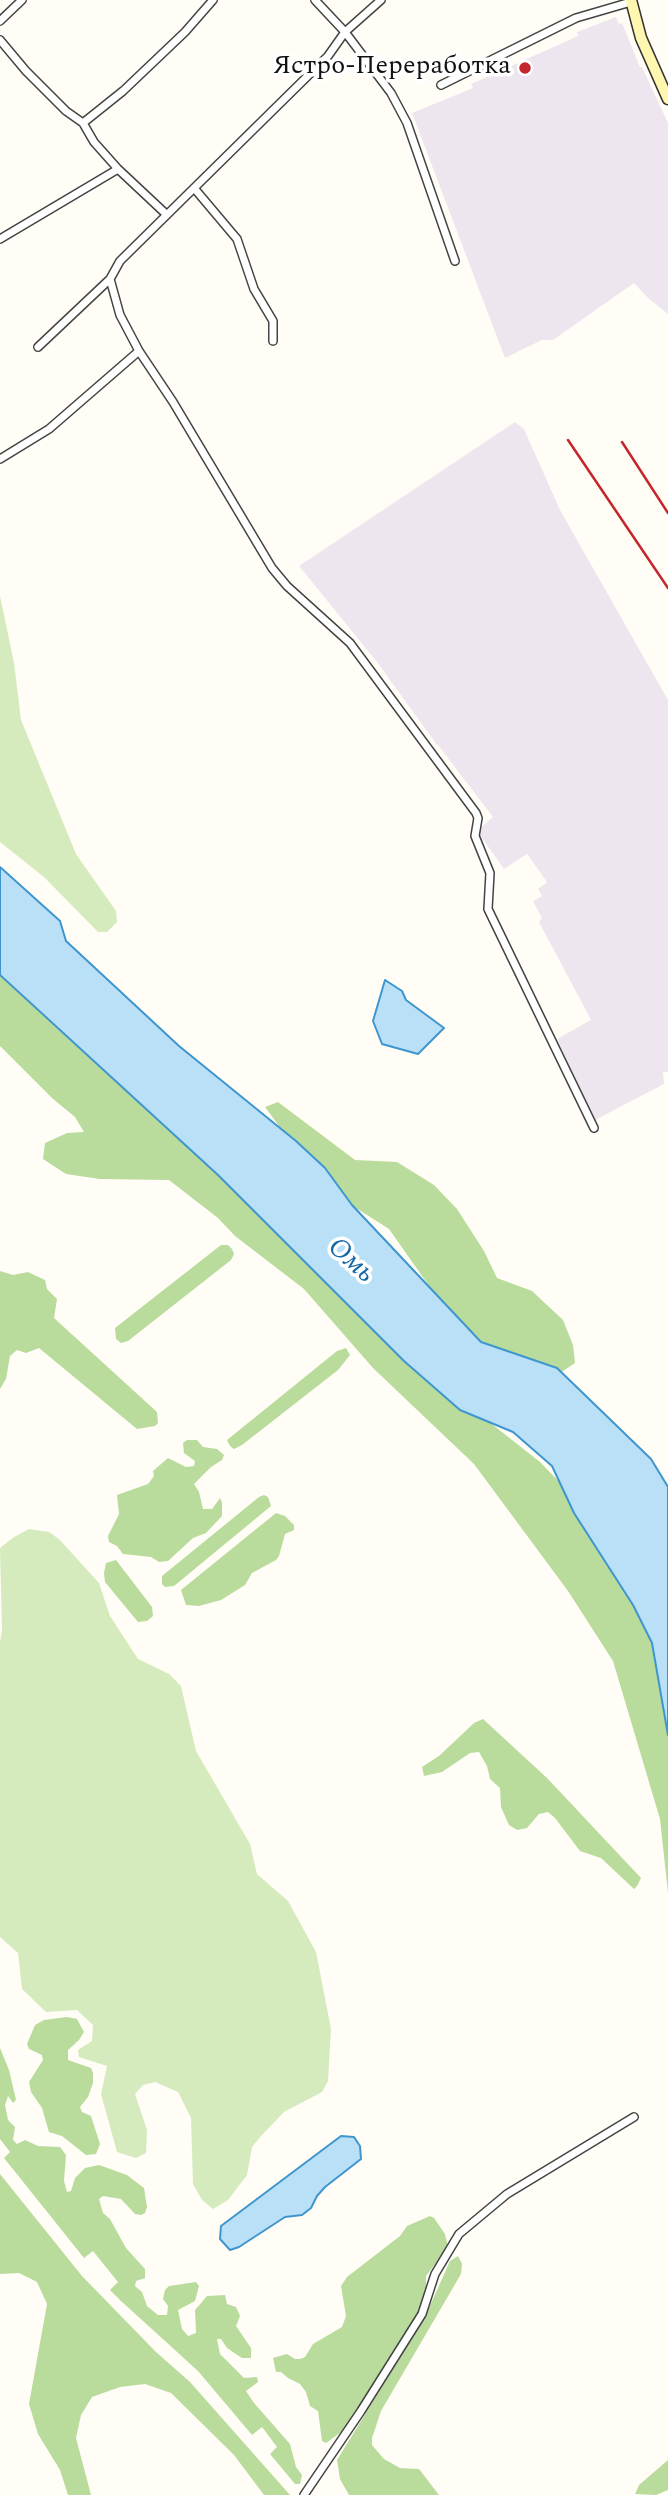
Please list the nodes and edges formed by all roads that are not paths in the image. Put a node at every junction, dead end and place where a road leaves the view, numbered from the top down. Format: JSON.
{"nodes":[{"id":1,"x":22,"y":0,"type":"edge"},
{"id":2,"x":213,"y":0,"type":"edge"},
{"id":3,"x":315,"y":0,"type":"edge"},
{"id":4,"x":381,"y":0,"type":"edge"},
{"id":5,"x":631,"y":1,"type":"edge"},
{"id":6,"x":0,"y":21,"type":"edge"},
{"id":7,"x":345,"y":32,"type":"junction"},
{"id":8,"x":0,"y":40,"type":"edge"},
{"id":9,"x":441,"y":85,"type":"dead end"},
{"id":10,"x":668,"y":99,"type":"edge"},
{"id":11,"x":83,"y":123,"type":"junction"},
{"id":12,"x":118,"y":169,"type":"junction"},
{"id":13,"x":194,"y":188,"type":"junction"},
{"id":14,"x":166,"y":214,"type":"junction"},
{"id":15,"x":0,"y":239,"type":"edge"},
{"id":16,"x":455,"y":261,"type":"dead end"},
{"id":17,"x":110,"y":279,"type":"junction"},
{"id":18,"x":273,"y":341,"type":"dead end"},
{"id":19,"x":37,"y":347,"type":"dead end"},
{"id":20,"x":139,"y":351,"type":"junction"},
{"id":21,"x":0,"y":460,"type":"edge"},
{"id":22,"x":594,"y":1128,"type":"dead end"},
{"id":23,"x":634,"y":2117,"type":"dead end"},
{"id":24,"x":304,"y":2495,"type":"edge"}],
"edges":[{"from":1,"to":6,"type":"street"},
{"from":2,"to":11,"type":"street"},
{"from":3,"to":7,"type":"street"},
{"from":4,"to":7,"type":"street"},
{"from":5,"to":9,"type":"street"},
{"from":5,"to":10,"type":"main road"},
{"from":7,"to":13,"type":"street"},
{"from":7,"to":16,"type":"street"},
{"from":8,"to":11,"type":"street"},
{"from":11,"to":12,"type":"street"},
{"from":12,"to":14,"type":"street"},
{"from":12,"to":15,"type":"street"},
{"from":13,"to":14,"type":"street"},
{"from":13,"to":18,"type":"street"},
{"from":14,"to":17,"type":"street"},
{"from":17,"to":19,"type":"street"},
{"from":17,"to":20,"type":"street"},
{"from":20,"to":21,"type":"street"},
{"from":20,"to":22,"type":"street"},
{"from":23,"to":24,"type":"street"}]}
